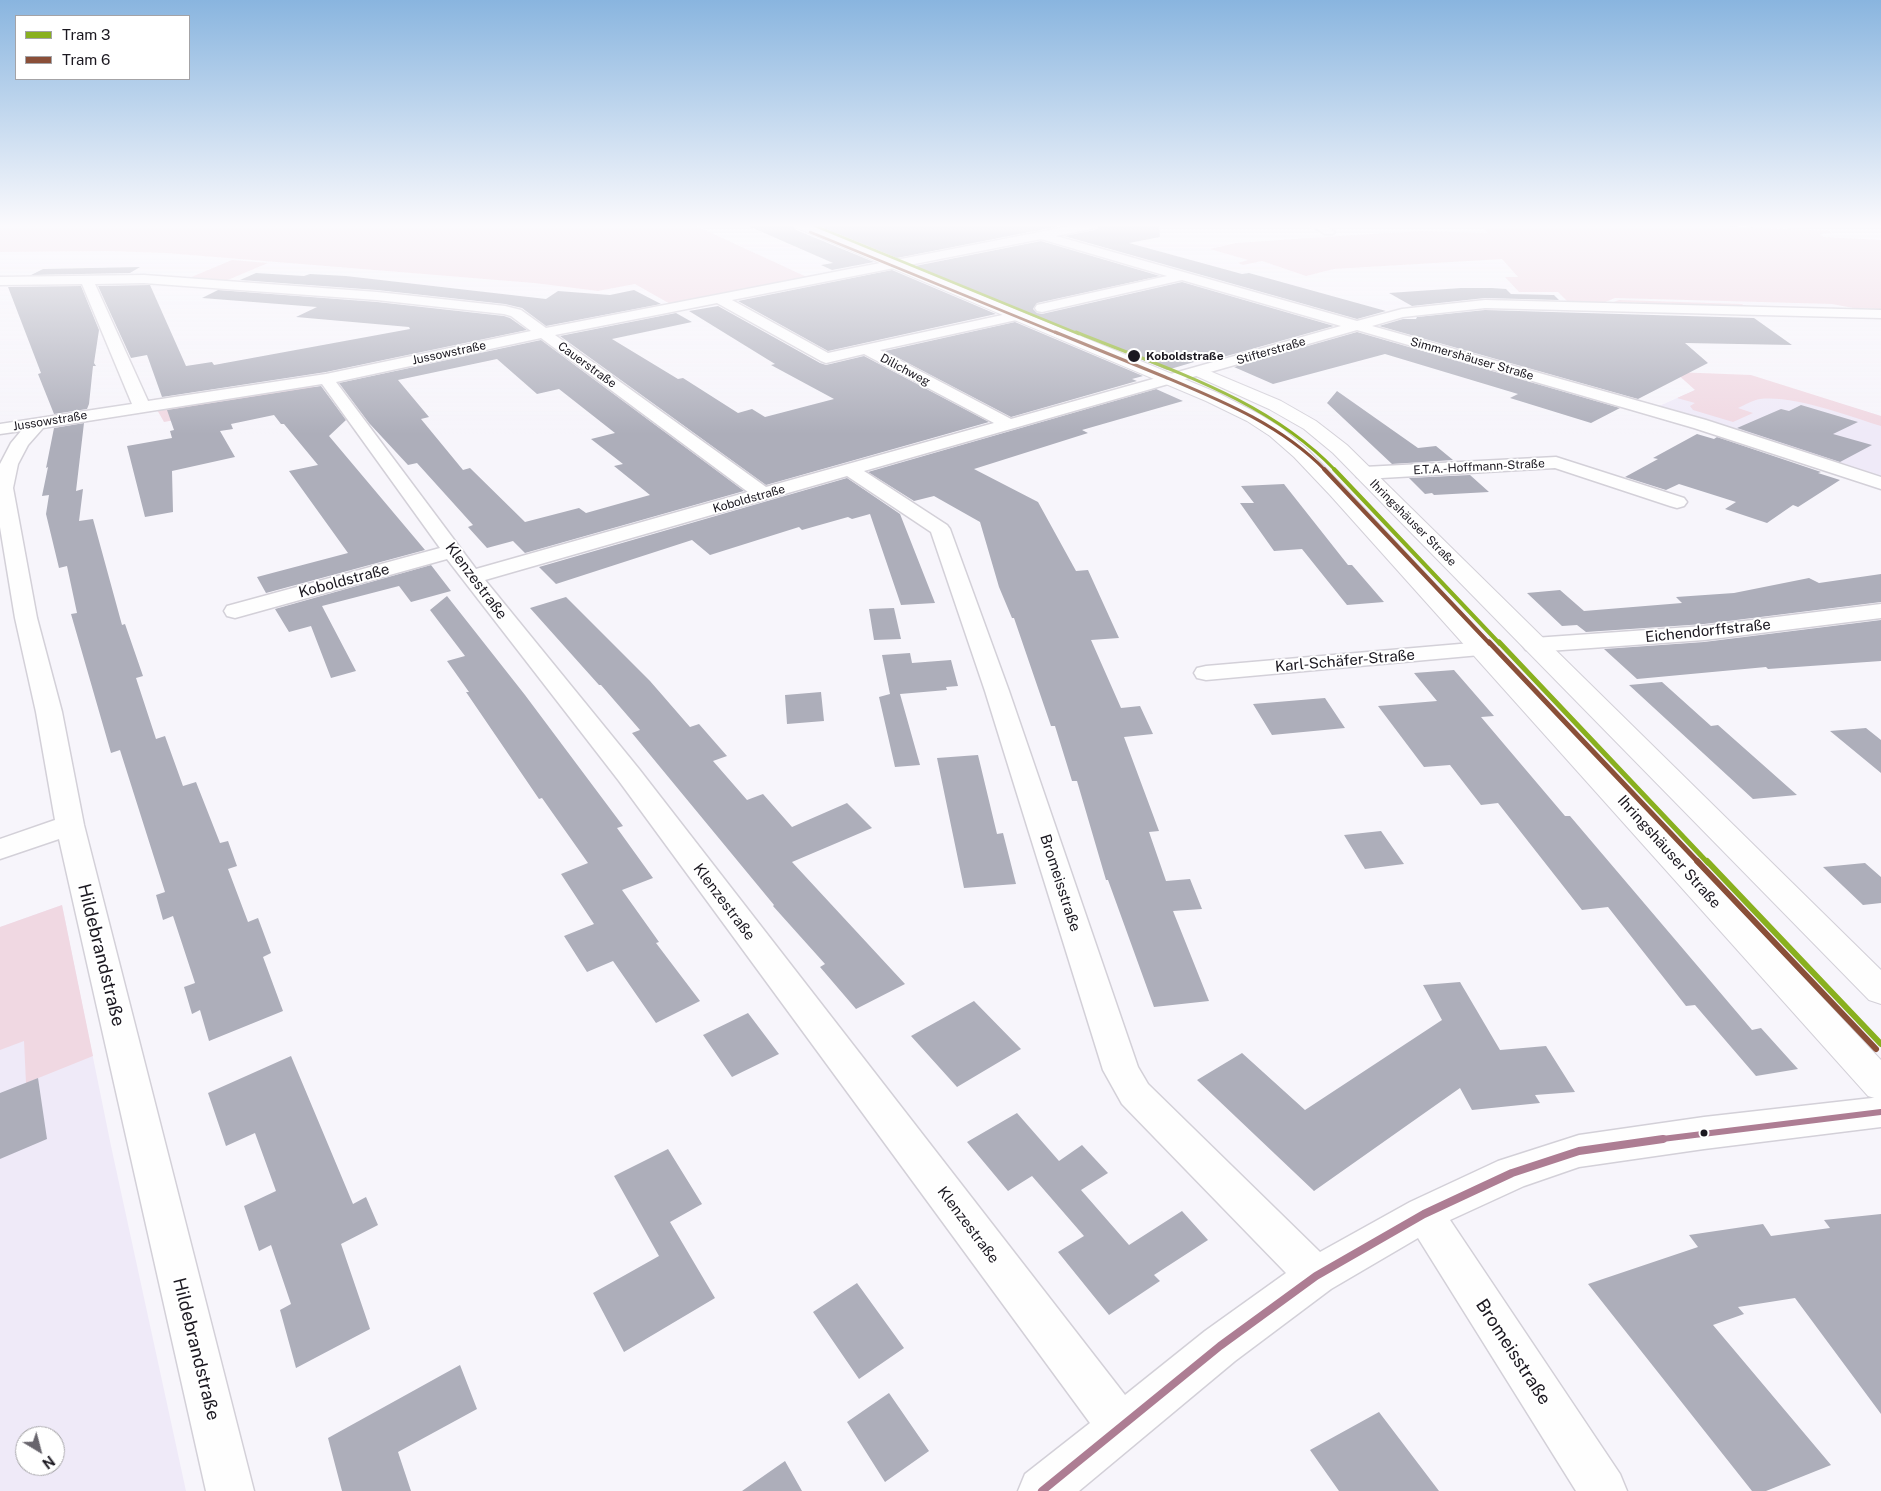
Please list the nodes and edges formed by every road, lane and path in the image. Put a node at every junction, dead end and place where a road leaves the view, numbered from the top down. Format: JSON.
{"nodes":[{"id":1,"x":93,"y":295,"type":"edge"},
{"id":2,"x":357,"y":295,"type":"edge"},
{"id":3,"x":743,"y":295,"type":"edge"},
{"id":4,"x":966,"y":295,"type":"edge"},
{"id":5,"x":1008,"y":295,"type":"edge"},
{"id":6,"x":1101,"y":295,"type":"edge"},
{"id":7,"x":1247,"y":295,"type":"edge"},
{"id":8,"x":720,"y":299,"type":"junction"},
{"id":9,"x":1042,"y":308,"type":"junction"},
{"id":10,"x":1881,"y":314,"type":"edge"},
{"id":11,"x":1016,"y":316,"type":"junction"},
{"id":12,"x":1356,"y":326,"type":"junction"},
{"id":13,"x":543,"y":333,"type":"junction"},
{"id":14,"x":866,"y":349,"type":"junction"},
{"id":15,"x":1199,"y":372,"type":"junction"},
{"id":16,"x":326,"y":379,"type":"junction"},
{"id":17,"x":1170,"y":380,"type":"junction"},
{"id":18,"x":142,"y":407,"type":"junction"},
{"id":19,"x":37,"y":424,"type":"junction"},
{"id":20,"x":1008,"y":424,"type":"junction"},
{"id":21,"x":0,"y":429,"type":"edge"},
{"id":22,"x":850,"y":470,"type":"junction"},
{"id":23,"x":1364,"y":474,"type":"junction"},
{"id":24,"x":1881,"y":483,"type":"edge"},
{"id":25,"x":764,"y":495,"type":"junction"},
{"id":26,"x":1677,"y":502,"type":"dead end"},
{"id":27,"x":462,"y":564,"type":"junction"},
{"id":28,"x":235,"y":610,"type":"dead end"},
{"id":29,"x":1881,"y":611,"type":"edge"},
{"id":30,"x":1534,"y":645,"type":"junction"},
{"id":31,"x":1483,"y":649,"type":"junction"},
{"id":32,"x":1206,"y":673,"type":"dead end"},
{"id":33,"x":70,"y":825,"type":"junction"},
{"id":34,"x":0,"y":848,"type":"edge"},
{"id":35,"x":1881,"y":991,"type":"edge"},
{"id":36,"x":1881,"y":1085,"type":"edge"},
{"id":37,"x":1881,"y":1112,"type":"edge"},
{"id":38,"x":1424,"y":1214,"type":"junction"},
{"id":39,"x":1316,"y":1276,"type":"junction"},
{"id":40,"x":1120,"y":1426,"type":"junction"},
{"id":41,"x":230,"y":1491,"type":"edge"},
{"id":42,"x":1042,"y":1491,"type":"edge"},
{"id":43,"x":1603,"y":1491,"type":"edge"}],
"edges":[{"from":1,"to":18,"type":"street"},
{"from":2,"to":13,"type":"street","name":"Cauerstraße"},
{"from":3,"to":8,"type":"street","name":"Jussowstraße"},
{"from":4,"to":11,"type":"main road","name":"Ihringshäuser Straße"},
{"from":5,"to":9,"type":"main road","name":"Ihringshäuser Straße"},
{"from":6,"to":9,"type":"street"},
{"from":7,"to":12,"type":"street","name":"Simmershäuser Straße"},
{"from":8,"to":13,"type":"street","name":"Jussowstraße"},
{"from":8,"to":14,"type":"street","name":"Dilichweg"},
{"from":9,"to":15,"type":"main road","name":"Ihringshäuser Straße"},
{"from":10,"to":12,"type":"street","name":"Stifterstraße"},
{"from":11,"to":14,"type":"street"},
{"from":11,"to":17,"type":"main road","name":"Ihringshäuser Straße"},
{"from":12,"to":15,"type":"street","name":"Stifterstraße"},
{"from":12,"to":24,"type":"street","name":"Simmershäuser Straße"},
{"from":13,"to":16,"type":"street","name":"Jussowstraße"},
{"from":13,"to":25,"type":"street","name":"Cauerstraße"},
{"from":14,"to":20,"type":"street","name":"Dilichweg"},
{"from":15,"to":17,"type":"street","name":"Koboldstraße"},
{"from":15,"to":23,"type":"main road","name":"Ihringshäuser Straße"},
{"from":16,"to":18,"type":"street","name":"Jussowstraße"},
{"from":16,"to":27,"type":"street","name":"Klenzestraße"},
{"from":17,"to":20,"type":"street","name":"Koboldstraße"},
{"from":17,"to":31,"type":"main road","name":"Ihringshäuser Straße"},
{"from":18,"to":19,"type":"street","name":"Jussowstraße"},
{"from":19,"to":21,"type":"street","name":"Jussowstraße"},
{"from":19,"to":33,"type":"street","name":"Hildebrandstraße"},
{"from":20,"to":22,"type":"street","name":"Koboldstraße"},
{"from":22,"to":25,"type":"street","name":"Koboldstraße"},
{"from":22,"to":39,"type":"street","name":"Bromeisstraße"},
{"from":23,"to":26,"type":"street","name":"E.T.A.-Hoffmann-Straße"},
{"from":23,"to":30,"type":"main road","name":"Ihringshäuser Straße"},
{"from":25,"to":27,"type":"street","name":"Koboldstraße"},
{"from":27,"to":28,"type":"street","name":"Koboldstraße"},
{"from":27,"to":40,"type":"street","name":"Klenzestraße"},
{"from":29,"to":30,"type":"street","name":"Eichendorffstraße"},
{"from":30,"to":35,"type":"main road","name":"Ihringshäuser Straße"},
{"from":31,"to":32,"type":"street","name":"Karl-Schäfer-Straße"},
{"from":31,"to":36,"type":"main road","name":"Ihringshäuser Straße"},
{"from":33,"to":34,"type":"street"},
{"from":33,"to":41,"type":"street","name":"Hildebrandstraße"},
{"from":37,"to":38,"type":"street"},
{"from":38,"to":39,"type":"street"},
{"from":38,"to":43,"type":"street","name":"Bromeisstraße"},
{"from":39,"to":40,"type":"street"},
{"from":40,"to":42,"type":"street"}]}
